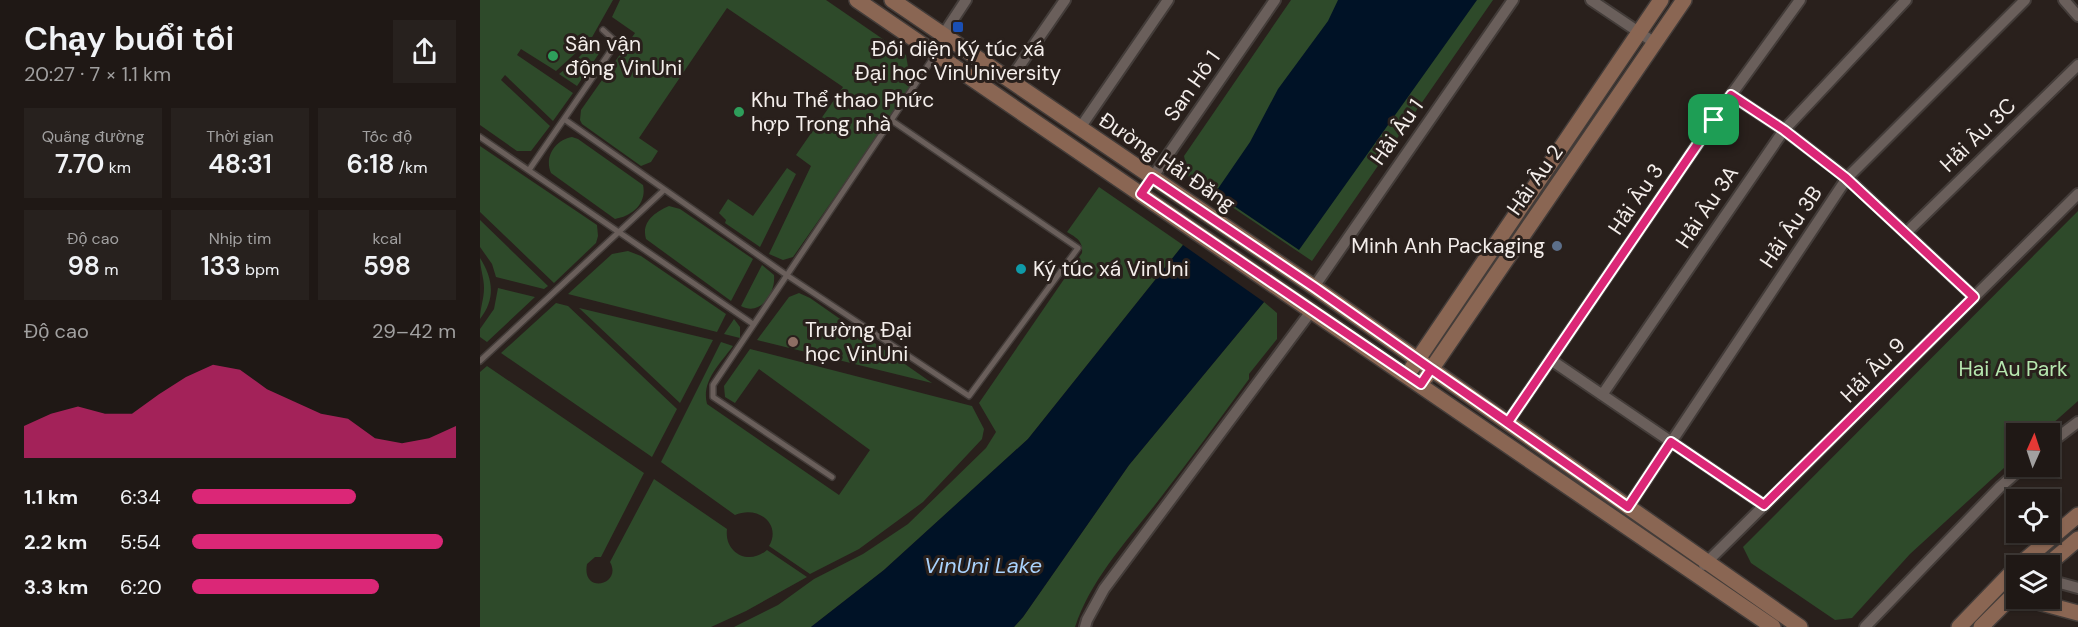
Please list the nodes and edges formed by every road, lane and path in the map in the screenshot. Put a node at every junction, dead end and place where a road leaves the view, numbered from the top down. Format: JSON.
{"nodes":[{"id":1,"x":892,"y":0,"type":"edge"},
{"id":2,"x":966,"y":0,"type":"edge"},
{"id":3,"x":1065,"y":0,"type":"edge"},
{"id":4,"x":1168,"y":0,"type":"edge"},
{"id":5,"x":1275,"y":0,"type":"edge"},
{"id":6,"x":1513,"y":0,"type":"edge"},
{"id":7,"x":1591,"y":0,"type":"edge"},
{"id":8,"x":1661,"y":0,"type":"edge"},
{"id":9,"x":1684,"y":0,"type":"edge"},
{"id":10,"x":1800,"y":0,"type":"edge"},
{"id":11,"x":1906,"y":0,"type":"edge"},
{"id":12,"x":2025,"y":0,"type":"edge"},
{"id":13,"x":2064,"y":0,"type":"edge"},
{"id":14,"x":861,"y":1,"type":"edge"},
{"id":15,"x":2078,"y":16,"type":"edge"},
{"id":16,"x":603,"y":30,"type":"dead end"},
{"id":17,"x":1639,"y":32,"type":"junction"},
{"id":18,"x":942,"y":35,"type":"junction"},
{"id":19,"x":1655,"y":43,"type":"junction"},
{"id":20,"x":936,"y":54,"type":"junction"},
{"id":21,"x":2078,"y":65,"type":"edge"},
{"id":22,"x":1009,"y":81,"type":"junction"},
{"id":23,"x":1731,"y":95,"type":"junction"},
{"id":24,"x":564,"y":119,"type":"junction"},
{"id":25,"x":891,"y":120,"type":"junction"},
{"id":26,"x":1080,"y":128,"type":"junction"},
{"id":27,"x":1784,"y":130,"type":"junction"},
{"id":28,"x":480,"y":137,"type":"edge"},
{"id":29,"x":529,"y":170,"type":"junction"},
{"id":30,"x":1152,"y":178,"type":"junction"},
{"id":31,"x":1846,"y":178,"type":"junction"},
{"id":32,"x":664,"y":190,"type":"junction"},
{"id":33,"x":1141,"y":194,"type":"junction"},
{"id":34,"x":2078,"y":194,"type":"edge"},
{"id":35,"x":618,"y":232,"type":"junction"},
{"id":36,"x":1906,"y":233,"type":"junction"},
{"id":37,"x":788,"y":276,"type":"junction"},
{"id":38,"x":1314,"y":287,"type":"junction"},
{"id":39,"x":1974,"y":297,"type":"junction"},
{"id":40,"x":1312,"y":310,"type":"junction"},
{"id":41,"x":753,"y":324,"type":"junction"},
{"id":42,"x":480,"y":360,"type":"edge"},
{"id":43,"x":1417,"y":360,"type":"junction"},
{"id":44,"x":1551,"y":360,"type":"junction"},
{"id":45,"x":1431,"y":369,"type":"junction"},
{"id":46,"x":1407,"y":375,"type":"junction"},
{"id":47,"x":1421,"y":384,"type":"junction"},
{"id":48,"x":1602,"y":395,"type":"junction"},
{"id":49,"x":1508,"y":422,"type":"junction"},
{"id":50,"x":2078,"y":422,"type":"edge"},
{"id":51,"x":2060,"y":436,"type":"edge"},
{"id":52,"x":1671,"y":442,"type":"junction"},
{"id":53,"x":832,"y":477,"type":"dead end"},
{"id":54,"x":2011,"y":477,"type":"edge"},
{"id":55,"x":1764,"y":505,"type":"junction"},
{"id":56,"x":1628,"y":507,"type":"junction"},
{"id":57,"x":2078,"y":515,"type":"edge"},
{"id":58,"x":2078,"y":538,"type":"edge"},
{"id":59,"x":2032,"y":555,"type":"edge"},
{"id":60,"x":2059,"y":555,"type":"edge"},
{"id":61,"x":1706,"y":562,"type":"junction"},
{"id":62,"x":1695,"y":573,"type":"junction"},
{"id":63,"x":2006,"y":578,"type":"edge"},
{"id":64,"x":2060,"y":583,"type":"edge"},
{"id":65,"x":2078,"y":588,"type":"edge"},
{"id":66,"x":1993,"y":590,"type":"junction"},
{"id":67,"x":2006,"y":593,"type":"edge"},
{"id":68,"x":2006,"y":605,"type":"edge"},
{"id":69,"x":2060,"y":608,"type":"edge"},
{"id":70,"x":2078,"y":613,"type":"edge"},
{"id":71,"x":1086,"y":627,"type":"edge"},
{"id":72,"x":1773,"y":627,"type":"edge"},
{"id":73,"x":1800,"y":627,"type":"edge"},
{"id":74,"x":1865,"y":627,"type":"edge"},
{"id":75,"x":1959,"y":627,"type":"edge"},
{"id":76,"x":1981,"y":627,"type":"edge"}],
"edges":[{"from":1,"to":18,"type":"street","name":"Đường Hải Đăng"},
{"from":2,"to":18,"type":"street"},
{"from":3,"to":22,"type":"street"},
{"from":4,"to":26,"type":"street"},
{"from":5,"to":30,"type":"street","name":"San Hô 1"},
{"from":6,"to":38,"type":"street","name":"Hải Âu 1"},
{"from":7,"to":17,"type":"street"},
{"from":8,"to":17,"type":"street","name":"Hải Âu 2"},
{"from":9,"to":19,"type":"street","name":"Hải Âu 2"},
{"from":10,"to":23,"type":"street","name":"Hải Âu 3"},
{"from":11,"to":27,"type":"street","name":"Hải Âu 3A"},
{"from":12,"to":31,"type":"street","name":"Hải Âu 3B"},
{"from":13,"to":15,"type":"street"},
{"from":14,"to":20,"type":"street","name":"Đường Hải Đăng"},
{"from":16,"to":24,"type":"lane"},
{"from":17,"to":19,"type":"street"},
{"from":17,"to":43,"type":"street","name":"Hải Âu 2"},
{"from":18,"to":22,"type":"street","name":"Đường Hải Đăng"},
{"from":19,"to":45,"type":"street","name":"Hải Âu 2"},
{"from":20,"to":25,"type":"lane"},
{"from":20,"to":33,"type":"street","name":"Đường Hải Đăng"},
{"from":21,"to":36,"type":"street","name":"Hải Âu 3C"},
{"from":22,"to":26,"type":"street","name":"Đường Hải Đăng"},
{"from":23,"to":27,"type":"street"},
{"from":23,"to":44,"type":"street","name":"Hải Âu 3"},
{"from":24,"to":29,"type":"lane"},
{"from":24,"to":32,"type":"lane"},
{"from":25,"to":37,"type":"lane"},
{"from":25,"to":37,"type":"lane"},
{"from":26,"to":30,"type":"street","name":"Đường Hải Đăng"},
{"from":27,"to":31,"type":"street"},
{"from":27,"to":48,"type":"street","name":"Hải Âu 3A"},
{"from":28,"to":29,"type":"lane"},
{"from":29,"to":35,"type":"lane"},
{"from":30,"to":33,"type":"street","name":"San Hô 1"},
{"from":30,"to":38,"type":"street","name":"Đường Hải Đăng"},
{"from":31,"to":36,"type":"street"},
{"from":31,"to":52,"type":"street","name":"Hải Âu 3B"},
{"from":32,"to":35,"type":"lane"},
{"from":32,"to":37,"type":"lane"},
{"from":33,"to":40,"type":"street","name":"Đường Hải Đăng"},
{"from":34,"to":39,"type":"street","name":"Hải Âu 9"},
{"from":35,"to":41,"type":"lane"},
{"from":35,"to":42,"type":"lane"},
{"from":36,"to":39,"type":"street"},
{"from":37,"to":41,"type":"lane"},
{"from":38,"to":43,"type":"street","name":"Đường Hải Đăng"},
{"from":39,"to":55,"type":"street","name":"Hải Âu 9"},
{"from":40,"to":46,"type":"street","name":"Đường Hải Đăng"},
{"from":40,"to":71,"type":"street"},
{"from":41,"to":53,"type":"lane"},
{"from":43,"to":45,"type":"street","name":"Đường Hải Đăng"},
{"from":43,"to":46,"type":"street","name":"Hải Âu 2"},
{"from":44,"to":48,"type":"street"},
{"from":44,"to":49,"type":"street","name":"Hải Âu 3"},
{"from":45,"to":47,"type":"street","name":"Hải Âu 2"},
{"from":45,"to":49,"type":"street","name":"Đường Hải Đăng"},
{"from":46,"to":47,"type":"street","name":"Đường Hải Đăng"},
{"from":47,"to":62,"type":"street","name":"Đường Hải Đăng"},
{"from":48,"to":52,"type":"street"},
{"from":49,"to":56,"type":"street","name":"Đường Hải Đăng"},
{"from":50,"to":51,"type":"street"},
{"from":52,"to":55,"type":"street"},
{"from":52,"to":56,"type":"street","name":"Hải Âu 3B"},
{"from":54,"to":74,"type":"street"},
{"from":55,"to":61,"type":"street","name":"Hải Âu 9"},
{"from":56,"to":61,"type":"street","name":"Đường Hải Đăng"},
{"from":57,"to":59,"type":"street"},
{"from":58,"to":60,"type":"street"},
{"from":61,"to":62,"type":"street","name":"Hải Âu 9"},
{"from":61,"to":73,"type":"street","name":"Đường Hải Đăng"},
{"from":62,"to":72,"type":"street","name":"Đường Hải Đăng"},
{"from":63,"to":66,"type":"street"},
{"from":64,"to":65,"type":"street"},
{"from":66,"to":67,"type":"street"},
{"from":66,"to":75,"type":"street"},
{"from":68,"to":76,"type":"street"},
{"from":69,"to":70,"type":"street"}]}
